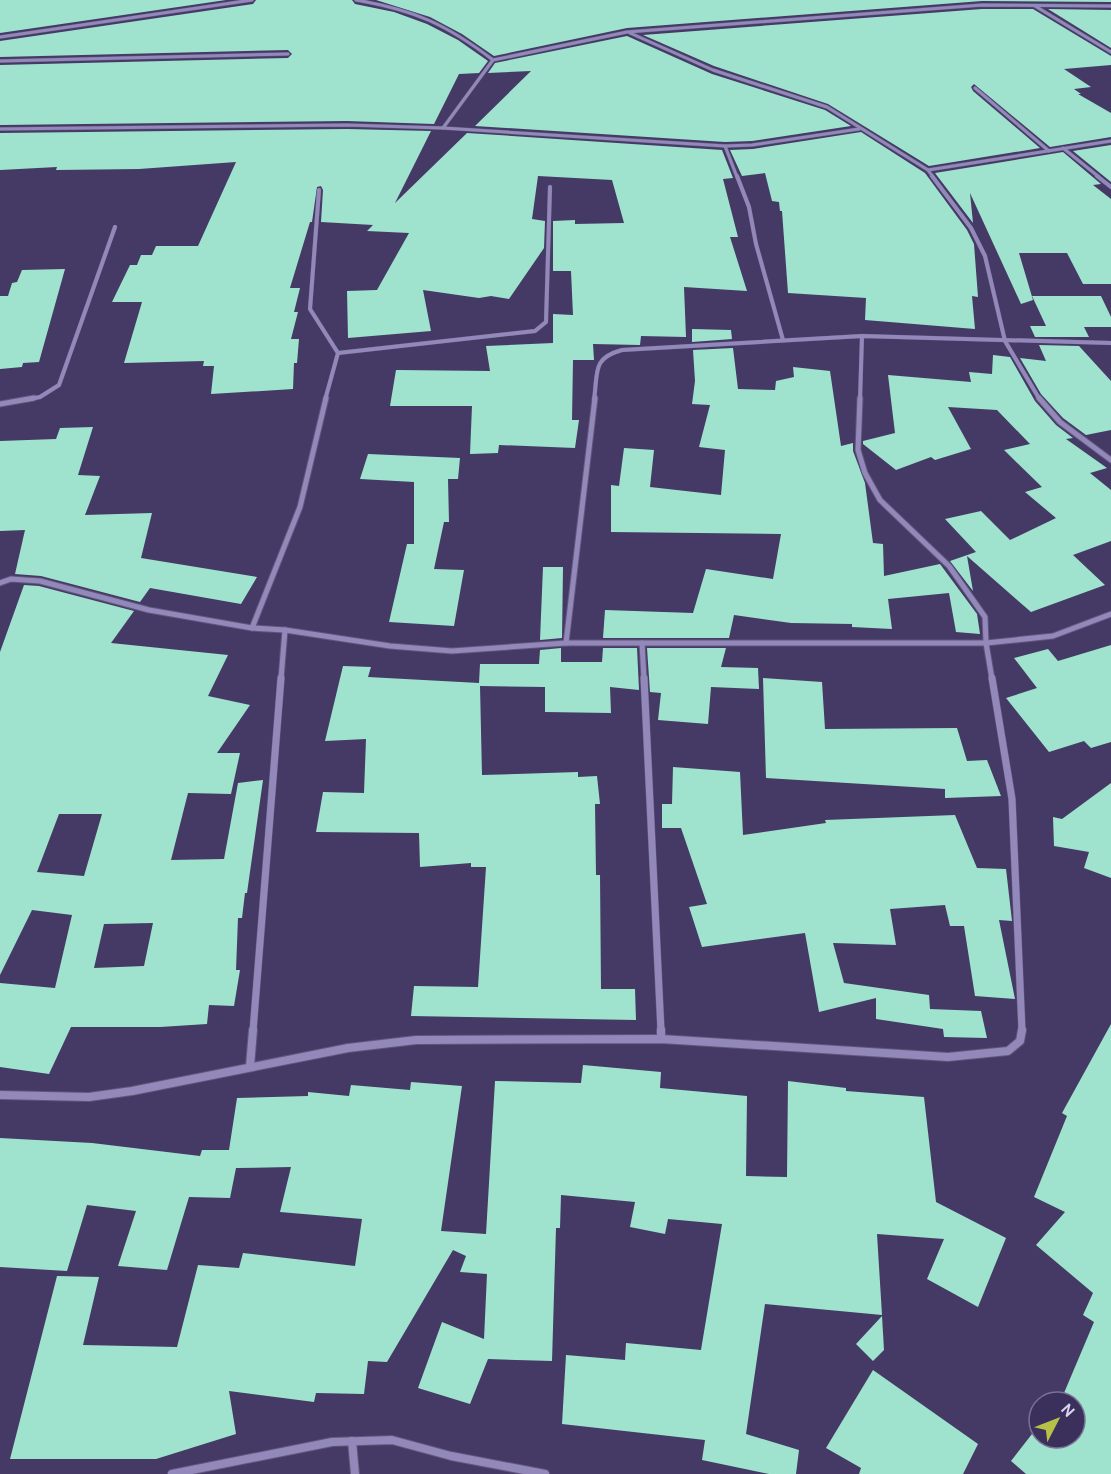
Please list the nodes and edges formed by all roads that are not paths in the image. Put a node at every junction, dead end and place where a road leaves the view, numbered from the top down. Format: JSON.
{"nodes":[{"id":1,"x":252,"y":0,"type":"edge"},
{"id":2,"x":356,"y":0,"type":"edge"},
{"id":3,"x":386,"y":0,"type":"edge"},
{"id":4,"x":377,"y":3,"type":"junction"},
{"id":5,"x":1032,"y":4,"type":"junction"},
{"id":6,"x":1111,"y":6,"type":"edge"},
{"id":7,"x":627,"y":32,"type":"junction"},
{"id":8,"x":0,"y":37,"type":"edge"},
{"id":9,"x":1111,"y":52,"type":"edge"},
{"id":10,"x":288,"y":54,"type":"dead end"},
{"id":11,"x":493,"y":60,"type":"junction"},
{"id":12,"x":0,"y":61,"type":"edge"},
{"id":13,"x":975,"y":88,"type":"dead end"},
{"id":14,"x":443,"y":128,"type":"junction"},
{"id":15,"x":0,"y":129,"type":"edge"},
{"id":16,"x":859,"y":129,"type":"junction"},
{"id":17,"x":1111,"y":141,"type":"edge"},
{"id":18,"x":725,"y":146,"type":"junction"},
{"id":19,"x":1063,"y":148,"type":"junction"},
{"id":20,"x":1049,"y":151,"type":"junction"},
{"id":21,"x":928,"y":170,"type":"junction"},
{"id":22,"x":550,"y":187,"type":"dead end"},
{"id":23,"x":1111,"y":187,"type":"edge"},
{"id":24,"x":319,"y":190,"type":"dead end"},
{"id":25,"x":115,"y":226,"type":"dead end"},
{"id":26,"x":862,"y":336,"type":"junction"},
{"id":27,"x":783,"y":340,"type":"junction"},
{"id":28,"x":1005,"y":341,"type":"junction"},
{"id":29,"x":1111,"y":343,"type":"edge"},
{"id":30,"x":338,"y":353,"type":"junction"},
{"id":31,"x":0,"y":404,"type":"edge"},
{"id":32,"x":1111,"y":460,"type":"edge"},
{"id":33,"x":0,"y":583,"type":"edge"},
{"id":34,"x":1111,"y":614,"type":"edge"},
{"id":35,"x":252,"y":628,"type":"junction"},
{"id":36,"x":285,"y":630,"type":"junction"},
{"id":37,"x":566,"y":643,"type":"junction"},
{"id":38,"x":642,"y":643,"type":"junction"},
{"id":39,"x":986,"y":643,"type":"junction"},
{"id":40,"x":661,"y":1039,"type":"junction"},
{"id":41,"x":250,"y":1066,"type":"junction"},
{"id":42,"x":0,"y":1095,"type":"edge"},
{"id":43,"x":352,"y":1442,"type":"junction"},
{"id":44,"x":172,"y":1474,"type":"edge"},
{"id":45,"x":355,"y":1474,"type":"edge"},
{"id":46,"x":545,"y":1474,"type":"edge"}],
"edges":[{"from":1,"to":8,"type":"street"},
{"from":2,"to":4,"type":"street"},
{"from":3,"to":4,"type":"street"},
{"from":4,"to":11,"type":"street"},
{"from":5,"to":6,"type":"street"},
{"from":5,"to":7,"type":"street"},
{"from":5,"to":9,"type":"street"},
{"from":7,"to":11,"type":"street"},
{"from":7,"to":16,"type":"street"},
{"from":10,"to":12,"type":"street"},
{"from":11,"to":14,"type":"street"},
{"from":13,"to":20,"type":"street"},
{"from":14,"to":15,"type":"street"},
{"from":14,"to":18,"type":"street"},
{"from":16,"to":18,"type":"street"},
{"from":16,"to":21,"type":"street"},
{"from":17,"to":19,"type":"street"},
{"from":18,"to":27,"type":"street"},
{"from":19,"to":20,"type":"street"},
{"from":19,"to":23,"type":"street"},
{"from":20,"to":21,"type":"street"},
{"from":21,"to":28,"type":"street"},
{"from":22,"to":30,"type":"street"},
{"from":24,"to":30,"type":"street"},
{"from":25,"to":31,"type":"street"},
{"from":26,"to":27,"type":"street"},
{"from":26,"to":28,"type":"street"},
{"from":26,"to":39,"type":"street"},
{"from":27,"to":37,"type":"street"},
{"from":28,"to":29,"type":"street"},
{"from":28,"to":32,"type":"street"},
{"from":30,"to":35,"type":"street"},
{"from":33,"to":35,"type":"street"},
{"from":34,"to":39,"type":"street"},
{"from":35,"to":36,"type":"street"},
{"from":36,"to":37,"type":"street"},
{"from":36,"to":41,"type":"street"},
{"from":37,"to":38,"type":"street"},
{"from":38,"to":39,"type":"street"},
{"from":38,"to":40,"type":"street"},
{"from":39,"to":40,"type":"street"},
{"from":40,"to":41,"type":"street"},
{"from":41,"to":42,"type":"street"},
{"from":43,"to":44,"type":"street"},
{"from":43,"to":45,"type":"street"},
{"from":43,"to":46,"type":"street"}]}
